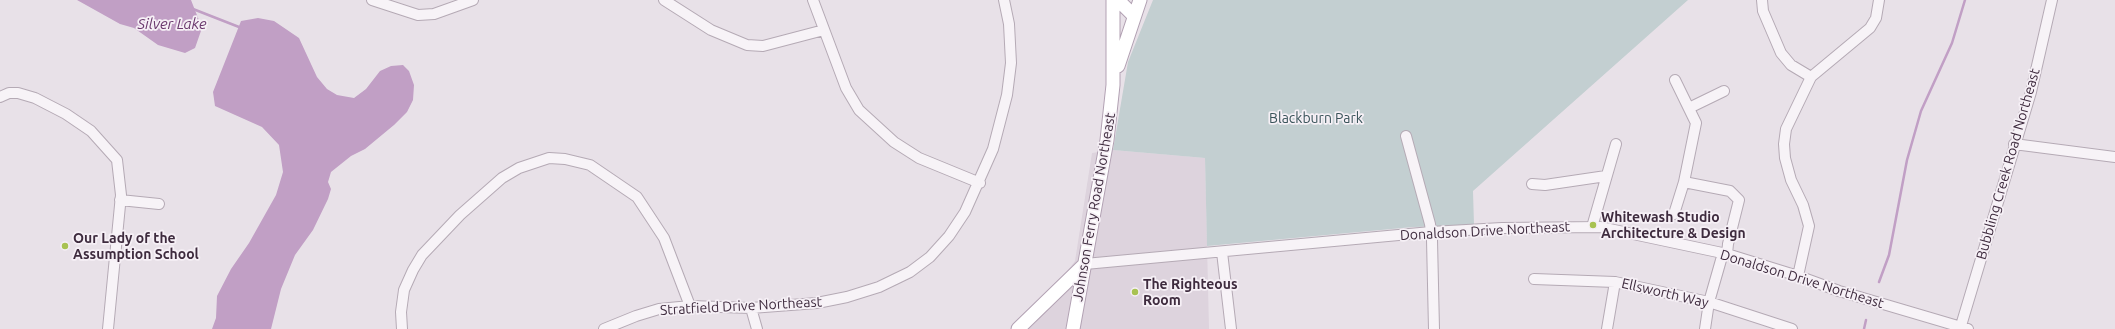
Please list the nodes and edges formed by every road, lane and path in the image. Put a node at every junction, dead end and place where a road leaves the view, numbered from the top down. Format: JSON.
{"nodes":[{"id":1,"x":372,"y":0,"type":"edge"},
{"id":2,"x":473,"y":0,"type":"edge"},
{"id":3,"x":664,"y":0,"type":"edge"},
{"id":4,"x":813,"y":0,"type":"edge"},
{"id":5,"x":1004,"y":0,"type":"edge"},
{"id":6,"x":1113,"y":0,"type":"edge"},
{"id":7,"x":1118,"y":0,"type":"edge"},
{"id":8,"x":1140,"y":0,"type":"edge"},
{"id":9,"x":1762,"y":0,"type":"edge"},
{"id":10,"x":1879,"y":0,"type":"edge"},
{"id":11,"x":2052,"y":0,"type":"edge"},
{"id":12,"x":1134,"y":16,"type":"junction"},
{"id":13,"x":824,"y":30,"type":"junction"},
{"id":14,"x":1811,"y":77,"type":"junction"},
{"id":15,"x":1674,"y":80,"type":"dead end"},
{"id":16,"x":1113,"y":85,"type":"junction"},
{"id":17,"x":1724,"y":91,"type":"dead end"},
{"id":18,"x":0,"y":97,"type":"edge"},
{"id":19,"x":1688,"y":108,"type":"junction"},
{"id":20,"x":1406,"y":136,"type":"dead end"},
{"id":21,"x":1616,"y":144,"type":"dead end"},
{"id":22,"x":2014,"y":144,"type":"junction"},
{"id":23,"x":2115,"y":156,"type":"edge"},
{"id":24,"x":1606,"y":176,"type":"junction"},
{"id":25,"x":1684,"y":182,"type":"junction"},
{"id":26,"x":980,"y":183,"type":"junction"},
{"id":27,"x":1532,"y":184,"type":"dead end"},
{"id":28,"x":120,"y":200,"type":"junction"},
{"id":29,"x":159,"y":204,"type":"dead end"},
{"id":30,"x":1674,"y":214,"type":"dead end"},
{"id":31,"x":1592,"y":227,"type":"junction"},
{"id":32,"x":1431,"y":232,"type":"junction"},
{"id":33,"x":1222,"y":252,"type":"junction"},
{"id":34,"x":1725,"y":253,"type":"junction"},
{"id":35,"x":1085,"y":264,"type":"junction"},
{"id":36,"x":1798,"y":276,"type":"junction"},
{"id":37,"x":1534,"y":279,"type":"dead end"},
{"id":38,"x":1615,"y":282,"type":"junction"},
{"id":39,"x":1053,"y":297,"type":"junction"},
{"id":40,"x":1709,"y":302,"type":"junction"},
{"id":41,"x":690,"y":306,"type":"junction"},
{"id":42,"x":751,"y":308,"type":"junction"},
{"id":43,"x":108,"y":329,"type":"edge"},
{"id":44,"x":402,"y":329,"type":"edge"},
{"id":45,"x":604,"y":329,"type":"edge"},
{"id":46,"x":757,"y":329,"type":"edge"},
{"id":47,"x":1018,"y":329,"type":"edge"},
{"id":48,"x":1028,"y":329,"type":"edge"},
{"id":49,"x":1073,"y":329,"type":"edge"},
{"id":50,"x":1231,"y":329,"type":"edge"},
{"id":51,"x":1434,"y":329,"type":"edge"},
{"id":52,"x":1607,"y":329,"type":"edge"},
{"id":53,"x":1705,"y":329,"type":"edge"},
{"id":54,"x":1792,"y":329,"type":"edge"},
{"id":55,"x":1963,"y":329,"type":"edge"}],
"edges":[{"from":1,"to":2,"type":"street"},
{"from":3,"to":13,"type":"street"},
{"from":4,"to":13,"type":"street"},
{"from":5,"to":26,"type":"street","name":"Stratfield Drive Northeast"},
{"from":6,"to":16,"type":"main road"},
{"from":7,"to":12,"type":"main road"},
{"from":8,"to":12,"type":"main road"},
{"from":9,"to":14,"type":"street"},
{"from":10,"to":14,"type":"street"},
{"from":11,"to":22,"type":"street","name":"Bubbling Creek Road Northeast"},
{"from":12,"to":16,"type":"main road"},
{"from":13,"to":26,"type":"street"},
{"from":14,"to":36,"type":"street"},
{"from":15,"to":19,"type":"street"},
{"from":16,"to":35,"type":"main road","name":"Johnson Ferry Road Northeast"},
{"from":17,"to":19,"type":"street"},
{"from":18,"to":28,"type":"street"},
{"from":19,"to":25,"type":"street"},
{"from":20,"to":32,"type":"street"},
{"from":21,"to":24,"type":"street"},
{"from":22,"to":23,"type":"street"},
{"from":22,"to":55,"type":"street","name":"Bubbling Creek Road Northeast"},
{"from":24,"to":27,"type":"street"},
{"from":24,"to":31,"type":"street"},
{"from":25,"to":30,"type":"street"},
{"from":25,"to":34,"type":"street"},
{"from":26,"to":42,"type":"street","name":"Stratfield Drive Northeast"},
{"from":28,"to":29,"type":"street"},
{"from":28,"to":43,"type":"street"},
{"from":31,"to":32,"type":"street","name":"Donaldson Drive Northeast"},
{"from":31,"to":34,"type":"street","name":"Donaldson Drive Northeast"},
{"from":32,"to":33,"type":"street","name":"Donaldson Drive Northeast"},
{"from":32,"to":51,"type":"street"},
{"from":33,"to":35,"type":"street","name":"Donaldson Drive Northeast"},
{"from":33,"to":50,"type":"street"},
{"from":34,"to":36,"type":"street","name":"Donaldson Drive Northeast"},
{"from":34,"to":40,"type":"street"},
{"from":35,"to":39,"type":"main road"},
{"from":35,"to":49,"type":"main road","name":"Johnson Ferry Road Northeast"},
{"from":36,"to":55,"type":"street","name":"Donaldson Drive Northeast"},
{"from":37,"to":38,"type":"street","name":"Ellsworth Way"},
{"from":38,"to":40,"type":"street","name":"Ellsworth Way"},
{"from":38,"to":52,"type":"street"},
{"from":39,"to":47,"type":"main road"},
{"from":39,"to":48,"type":"main road"},
{"from":40,"to":53,"type":"street"},
{"from":40,"to":54,"type":"street","name":"Ellsworth Way"},
{"from":41,"to":42,"type":"street","name":"Stratfield Drive Northeast"},
{"from":41,"to":44,"type":"street"},
{"from":41,"to":45,"type":"street","name":"Stratfield Drive Northeast"},
{"from":42,"to":46,"type":"street"}]}
